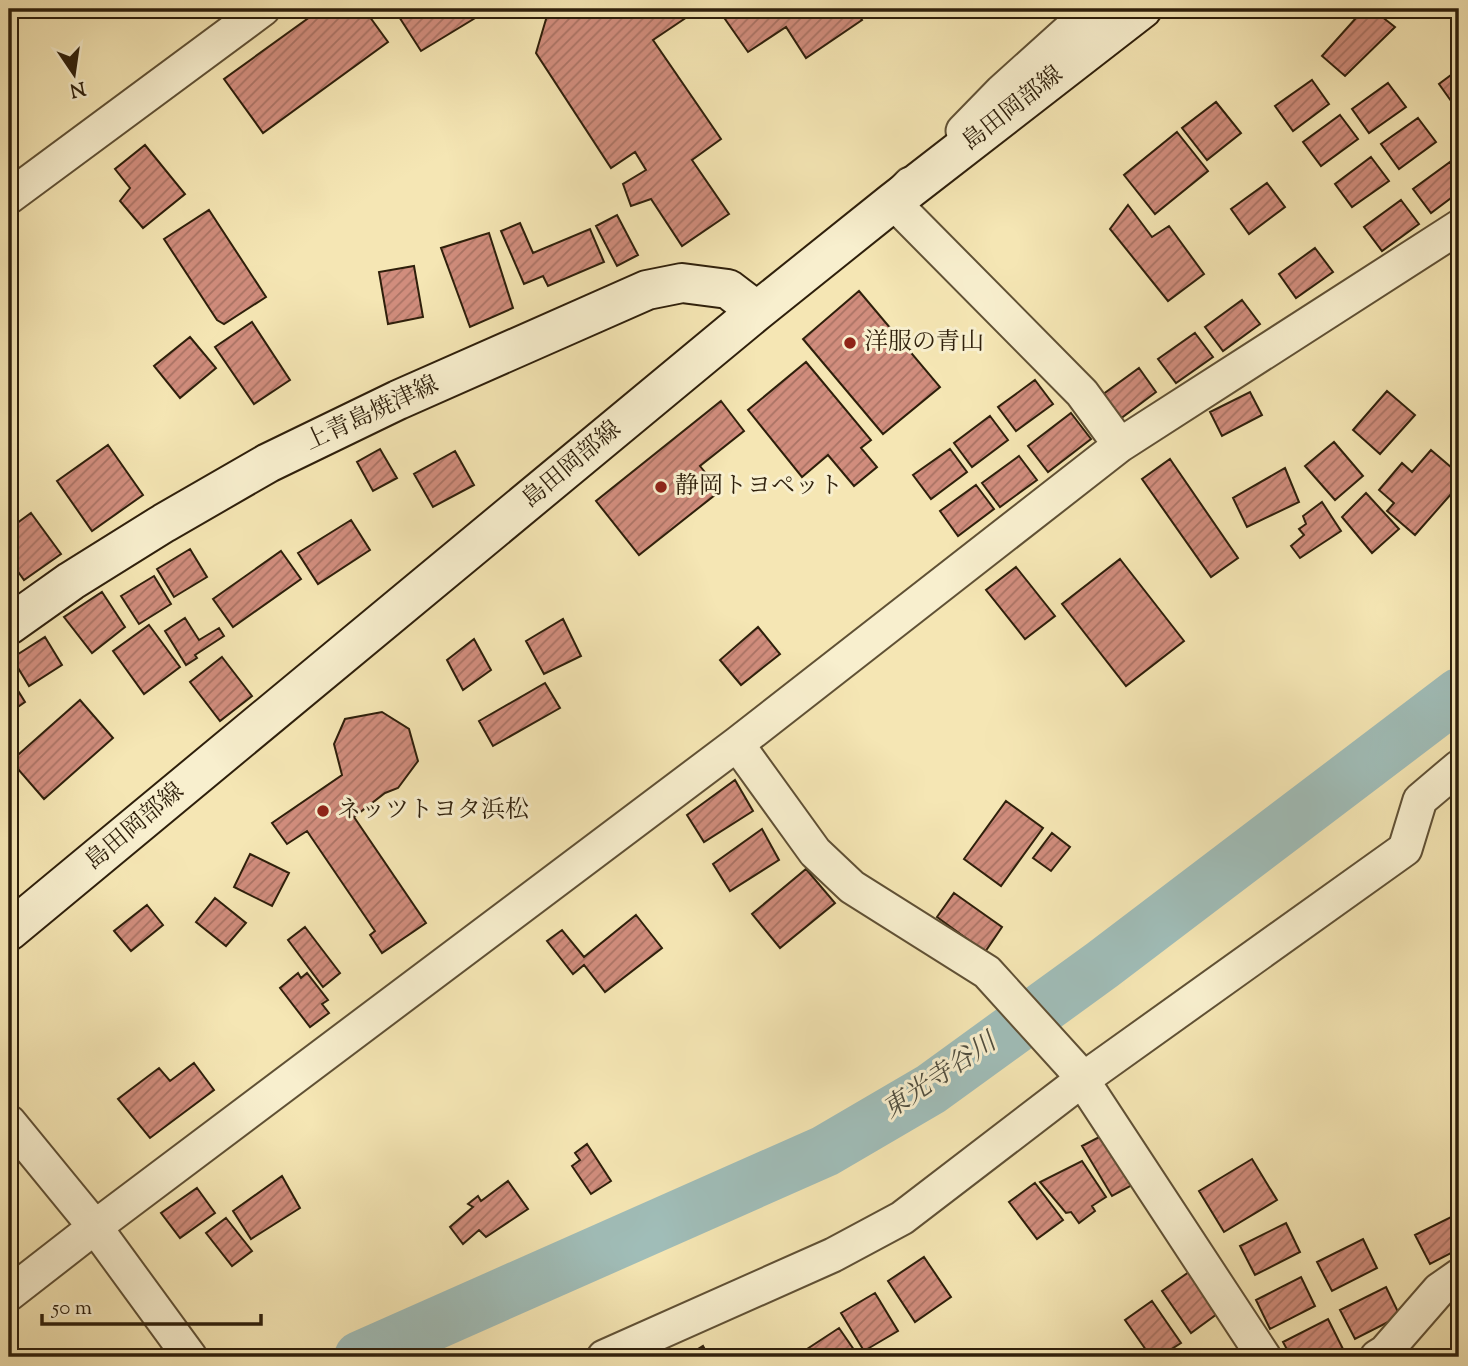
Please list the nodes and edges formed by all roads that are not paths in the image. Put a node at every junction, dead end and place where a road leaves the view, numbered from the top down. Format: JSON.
{"nodes":[{"id":1,"x":263,"y":9,"type":"edge"},
{"id":2,"x":1093,"y":9,"type":"edge"},
{"id":3,"x":1142,"y":9,"type":"edge"},
{"id":4,"x":9,"y":197,"type":"edge"},
{"id":5,"x":893,"y":202,"type":"junction"},
{"id":6,"x":1459,"y":227,"type":"edge"},
{"id":7,"x":757,"y":311,"type":"junction"},
{"id":8,"x":1119,"y":445,"type":"junction"},
{"id":9,"x":9,"y":625,"type":"edge"},
{"id":10,"x":737,"y":744,"type":"junction"},
{"id":11,"x":1459,"y":767,"type":"edge"},
{"id":12,"x":9,"y":931,"type":"edge"},
{"id":13,"x":1079,"y":1074,"type":"junction"},
{"id":14,"x":9,"y":1122,"type":"edge"},
{"id":15,"x":95,"y":1227,"type":"junction"},
{"id":16,"x":1459,"y":1276,"type":"edge"},
{"id":17,"x":9,"y":1294,"type":"edge"},
{"id":18,"x":190,"y":1357,"type":"edge"},
{"id":19,"x":604,"y":1357,"type":"edge"},
{"id":20,"x":1264,"y":1357,"type":"edge"},
{"id":21,"x":1377,"y":1357,"type":"edge"}],
"edges":[{"from":1,"to":4,"type":"street"},
{"from":2,"to":5,"type":"street"},
{"from":3,"to":5,"type":"main road","name":"島田岡部線"},
{"from":5,"to":7,"type":"main road","name":"島田岡部線"},
{"from":5,"to":8,"type":"street"},
{"from":6,"to":8,"type":"street"},
{"from":7,"to":9,"type":"main road","name":"上青島焼津線"},
{"from":7,"to":12,"type":"main road","name":"島田岡部線"},
{"from":8,"to":10,"type":"street"},
{"from":10,"to":13,"type":"street"},
{"from":10,"to":15,"type":"street"},
{"from":11,"to":13,"type":"street"},
{"from":13,"to":19,"type":"street"},
{"from":13,"to":20,"type":"street"},
{"from":14,"to":15,"type":"street"},
{"from":15,"to":17,"type":"street"},
{"from":15,"to":18,"type":"street"},
{"from":16,"to":21,"type":"street"}]}
